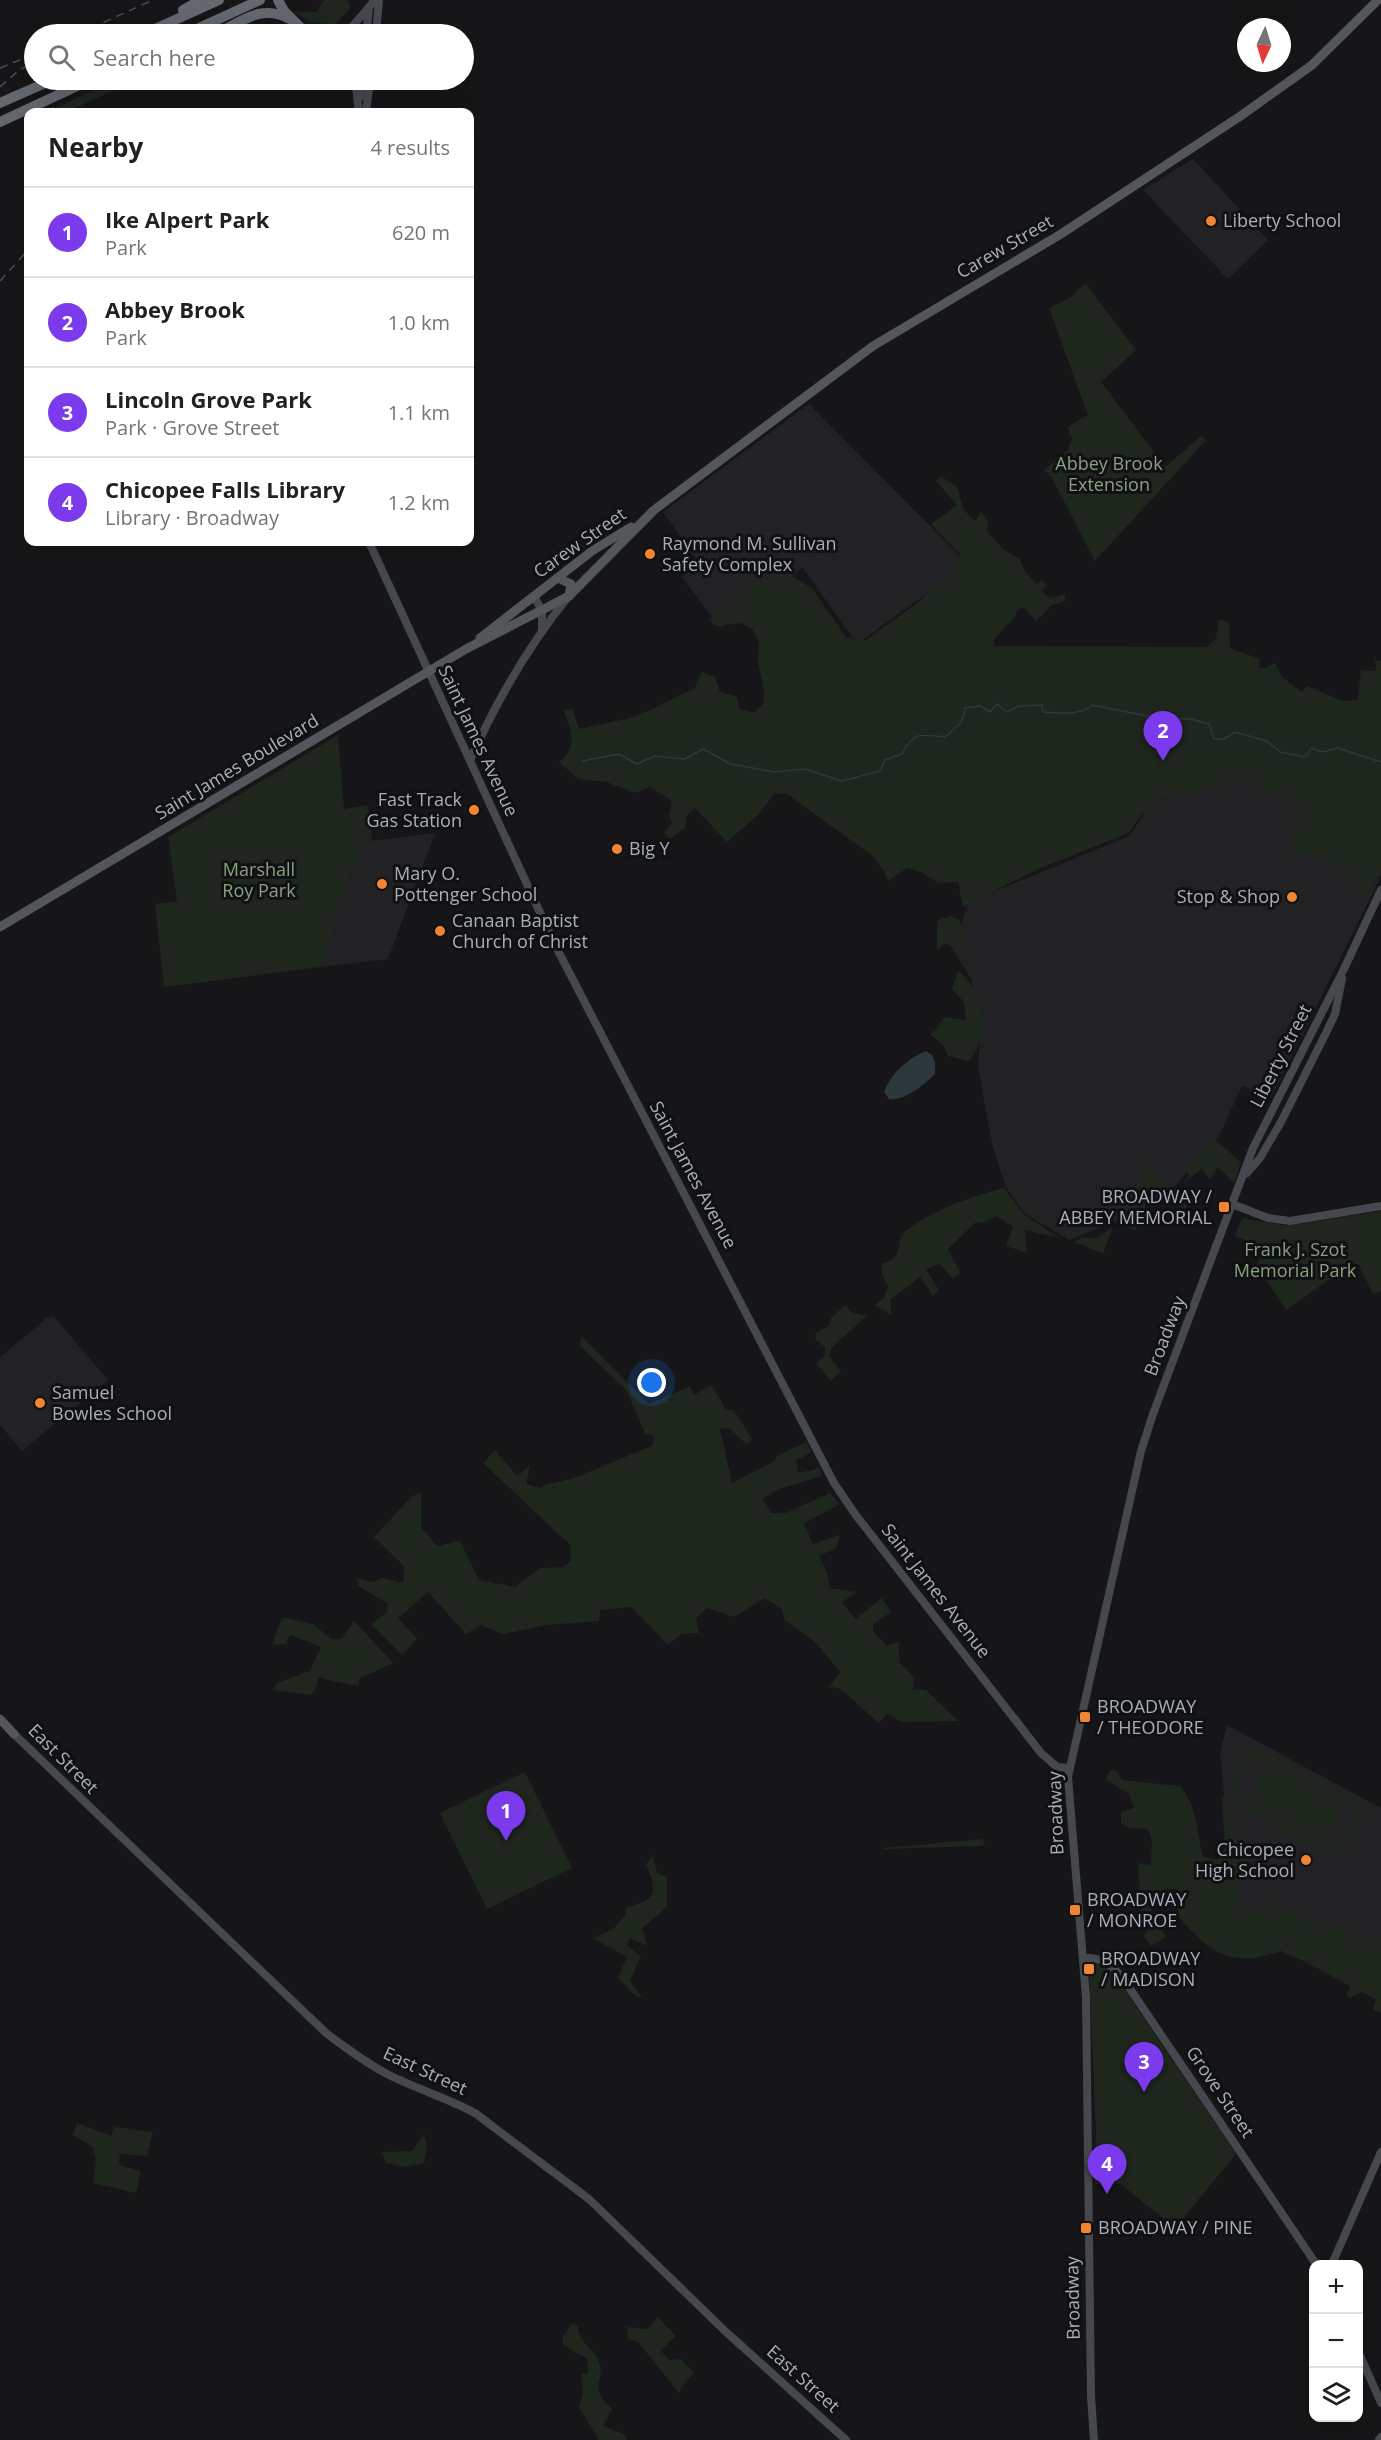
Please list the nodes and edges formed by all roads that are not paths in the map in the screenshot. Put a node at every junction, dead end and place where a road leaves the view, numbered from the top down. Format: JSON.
{"nodes":[{"id":1,"x":201,"y":0,"type":"edge"},
{"id":2,"x":219,"y":0,"type":"edge"},
{"id":3,"x":260,"y":0,"type":"edge"},
{"id":4,"x":370,"y":0,"type":"edge"},
{"id":5,"x":377,"y":0,"type":"edge"},
{"id":6,"x":1378,"y":0,"type":"edge"},
{"id":7,"x":279,"y":3,"type":"edge"},
{"id":8,"x":369,"y":10,"type":"junction"},
{"id":9,"x":290,"y":19,"type":"junction"},
{"id":10,"x":160,"y":24,"type":"edge"},
{"id":11,"x":165,"y":24,"type":"edge"},
{"id":12,"x":208,"y":24,"type":"edge"},
{"id":13,"x":238,"y":24,"type":"edge"},
{"id":14,"x":296,"y":24,"type":"edge"},
{"id":15,"x":356,"y":24,"type":"edge"},
{"id":16,"x":367,"y":24,"type":"edge"},
{"id":17,"x":376,"y":24,"type":"edge"},
{"id":18,"x":29,"y":90,"type":"edge"},
{"id":19,"x":69,"y":90,"type":"edge"},
{"id":20,"x":356,"y":90,"type":"edge"},
{"id":21,"x":361,"y":90,"type":"edge"},
{"id":22,"x":369,"y":90,"type":"edge"},
{"id":23,"x":0,"y":103,"type":"edge"},
{"id":24,"x":30,"y":108,"type":"edge"},
{"id":25,"x":358,"y":108,"type":"edge"},
{"id":26,"x":359,"y":108,"type":"edge"},
{"id":27,"x":366,"y":108,"type":"edge"},
{"id":28,"x":24,"y":111,"type":"edge"},
{"id":29,"x":0,"y":122,"type":"edge"},
{"id":30,"x":645,"y":518,"type":"junction"},
{"id":31,"x":371,"y":546,"type":"edge"},
{"id":32,"x":558,"y":578,"type":"junction"},
{"id":33,"x":534,"y":596,"type":"junction"},
{"id":34,"x":569,"y":596,"type":"junction"},
{"id":35,"x":542,"y":611,"type":"junction"},
{"id":36,"x":542,"y":629,"type":"junction"},
{"id":37,"x":466,"y":649,"type":"junction"},
{"id":38,"x":428,"y":672,"type":"junction"},
{"id":39,"x":470,"y":760,"type":"junction"},
{"id":40,"x":1381,"y":890,"type":"edge"},
{"id":41,"x":0,"y":927,"type":"edge"},
{"id":42,"x":1343,"y":971,"type":"junction"},
{"id":43,"x":1265,"y":1149,"type":"joint"},
{"id":44,"x":1251,"y":1156,"type":"joint"},
{"id":45,"x":1245,"y":1175,"type":"junction"},
{"id":46,"x":1232,"y":1204,"type":"junction"},
{"id":47,"x":1381,"y":1206,"type":"edge"},
{"id":48,"x":0,"y":1719,"type":"edge"},
{"id":49,"x":14,"y":1734,"type":"joint"},
{"id":50,"x":1070,"y":1768,"type":"junction"},
{"id":51,"x":1083,"y":1958,"type":"junction"},
{"id":52,"x":1381,"y":2152,"type":"edge"},
{"id":53,"x":1313,"y":2260,"type":"edge"},
{"id":54,"x":1334,"y":2260,"type":"edge"},
{"id":55,"x":1363,"y":2360,"type":"edge"},
{"id":56,"x":1381,"y":2403,"type":"edge"},
{"id":57,"x":846,"y":2440,"type":"edge"},
{"id":58,"x":1094,"y":2440,"type":"edge"}],
"edges":[{"from":1,"to":10,"type":"highway"},
{"from":2,"to":11,"type":"highway"},
{"from":3,"to":12,"type":"highway"},
{"from":4,"to":8,"type":"main road"},
{"from":5,"to":8,"type":"main road"},
{"from":5,"to":17,"type":"main road"},
{"from":6,"to":30,"type":"main road","name":"Carew Street"},
{"from":7,"to":9,"type":"highway"},
{"from":8,"to":15,"type":"main road"},
{"from":8,"to":16,"type":"main road"},
{"from":9,"to":13,"type":"highway"},
{"from":9,"to":14,"type":"highway"},
{"from":18,"to":23,"type":"highway"},
{"from":19,"to":24,"type":"highway"},
{"from":20,"to":25,"type":"main road"},
{"from":21,"to":26,"type":"main road"},
{"from":22,"to":27,"type":"main road"},
{"from":28,"to":29,"type":"highway"},
{"from":30,"to":32,"type":"main road","name":"Carew Street"},
{"from":30,"to":34,"type":"main road","name":"Carew Street"},
{"from":31,"to":38,"type":"main road","name":"Saint James Avenue"},
{"from":32,"to":33,"type":"main road","name":"Carew Street"},
{"from":32,"to":34,"type":"main road"},
{"from":33,"to":35,"type":"main road","name":"Carew Street"},
{"from":33,"to":37,"type":"main road","name":"Saint James Boulevard"},
{"from":34,"to":35,"type":"main road","name":"Saint James Boulevard"},
{"from":34,"to":36,"type":"main road","name":"Carew Street"},
{"from":35,"to":36,"type":"main road","name":"Carew Street"},
{"from":35,"to":37,"type":"main road","name":"Saint James Boulevard"},
{"from":36,"to":39,"type":"main road","name":"Carew Street"},
{"from":37,"to":38,"type":"main road","name":"Saint James Boulevard"},
{"from":38,"to":39,"type":"main road","name":"Saint James Avenue"},
{"from":38,"to":41,"type":"main road","name":"Saint James Boulevard"},
{"from":39,"to":50,"type":"main road","name":"Saint James Avenue"},
{"from":40,"to":42,"type":"main road","name":"Liberty Street"},
{"from":42,"to":43,"type":"main road","name":"Liberty Street"},
{"from":42,"to":44,"type":"main road","name":"Liberty Street"},
{"from":43,"to":45,"type":"main road","name":"Broadway"},
{"from":44,"to":45,"type":"main road","name":"Broadway"},
{"from":45,"to":46,"type":"main road","name":"Broadway"},
{"from":46,"to":47,"type":"main road"},
{"from":46,"to":50,"type":"main road","name":"Broadway"},
{"from":48,"to":49,"type":"main road","name":"East Street"},
{"from":49,"to":57,"type":"main road","name":"East Street"},
{"from":50,"to":51,"type":"main road","name":"Broadway"},
{"from":51,"to":53,"type":"main road","name":"Grove Street"},
{"from":51,"to":58,"type":"main road","name":"Broadway"},
{"from":52,"to":54,"type":"main road"},
{"from":55,"to":56,"type":"main road"}]}
